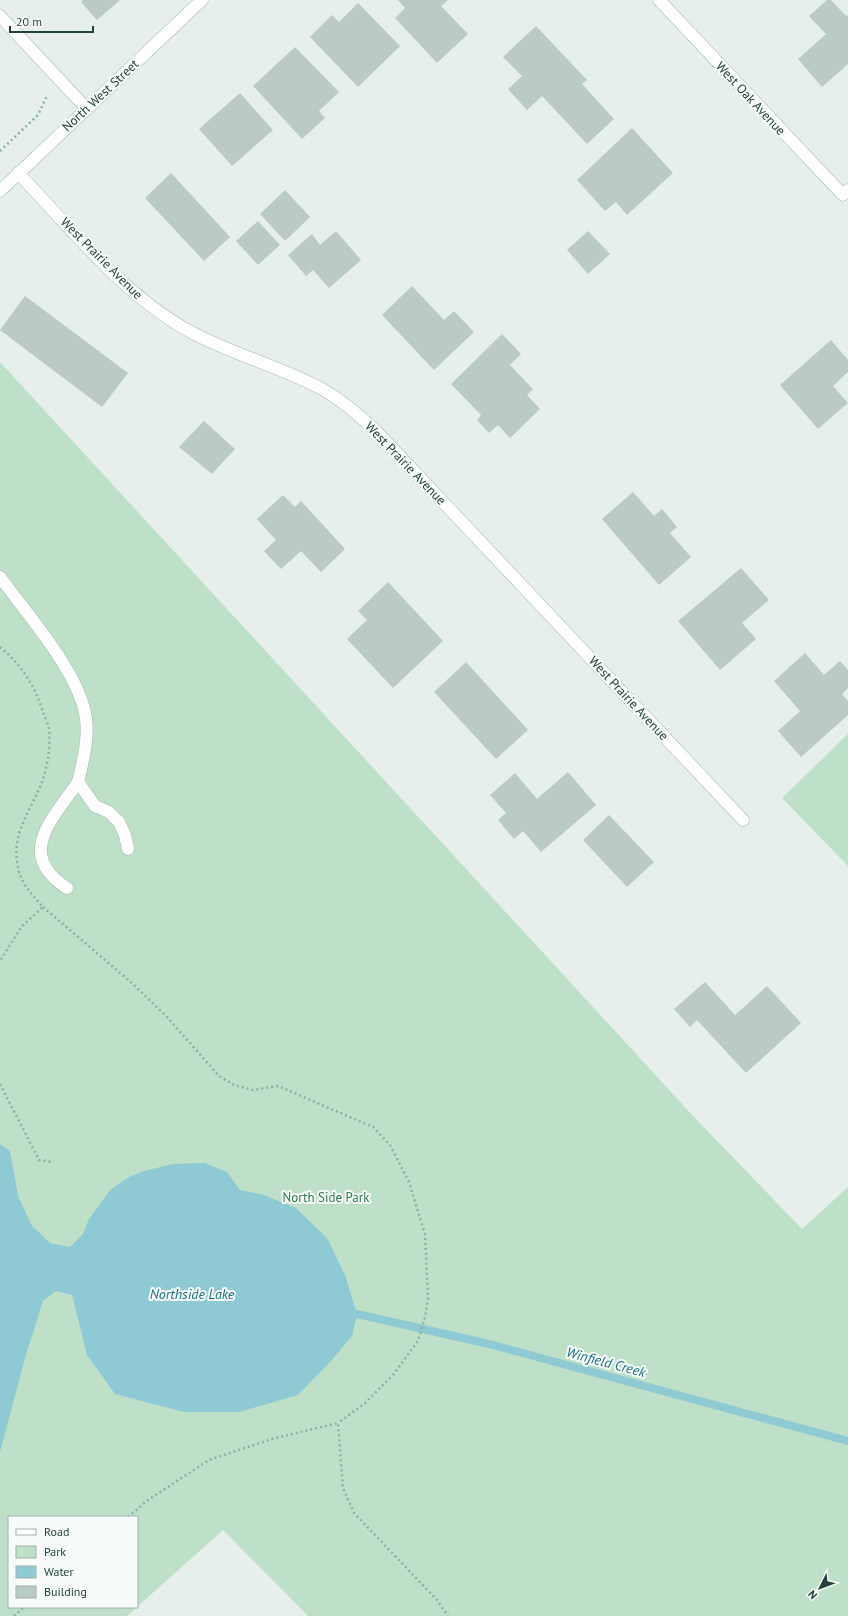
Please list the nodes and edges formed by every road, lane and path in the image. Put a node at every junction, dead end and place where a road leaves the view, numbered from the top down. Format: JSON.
{"nodes":[{"id":1,"x":202,"y":0,"type":"edge"},
{"id":2,"x":659,"y":0,"type":"edge"},
{"id":3,"x":0,"y":16,"type":"edge"},
{"id":4,"x":50,"y":90,"type":"dead end"},
{"id":5,"x":86,"y":108,"type":"junction"},
{"id":6,"x":0,"y":151,"type":"edge"},
{"id":7,"x":18,"y":172,"type":"junction"},
{"id":8,"x":0,"y":191,"type":"edge"},
{"id":9,"x":845,"y":193,"type":"edge"},
{"id":10,"x":0,"y":577,"type":"edge"},
{"id":11,"x":0,"y":647,"type":"edge"},
{"id":12,"x":78,"y":782,"type":"junction"},
{"id":13,"x":743,"y":820,"type":"dead end"},
{"id":14,"x":128,"y":849,"type":"dead end"},
{"id":15,"x":67,"y":888,"type":"dead end"},
{"id":16,"x":43,"y":907,"type":"junction"},
{"id":17,"x":0,"y":961,"type":"edge"},
{"id":18,"x":0,"y":1084,"type":"edge"},
{"id":19,"x":52,"y":1162,"type":"dead end"},
{"id":20,"x":338,"y":1423,"type":"junction"},
{"id":21,"x":129,"y":1516,"type":"edge"},
{"id":22,"x":23,"y":1608,"type":"edge"},
{"id":23,"x":14,"y":1616,"type":"edge"},
{"id":24,"x":448,"y":1616,"type":"edge"}],
"edges":[{"from":1,"to":5,"type":"street","name":"North West Street"},
{"from":2,"to":9,"type":"street","name":"West Oak Avenue"},
{"from":3,"to":5,"type":"street"},
{"from":4,"to":6,"type":"path"},
{"from":5,"to":7,"type":"street","name":"North West Street"},
{"from":7,"to":8,"type":"street","name":"North West Street"},
{"from":7,"to":13,"type":"street","name":"West Prairie Avenue"},
{"from":10,"to":12,"type":"street"},
{"from":11,"to":16,"type":"path"},
{"from":12,"to":14,"type":"street"},
{"from":12,"to":15,"type":"street"},
{"from":16,"to":17,"type":"path"},
{"from":16,"to":20,"type":"path"},
{"from":18,"to":19,"type":"path"},
{"from":20,"to":21,"type":"path"},
{"from":20,"to":24,"type":"path"},
{"from":22,"to":23,"type":"path"}]}
